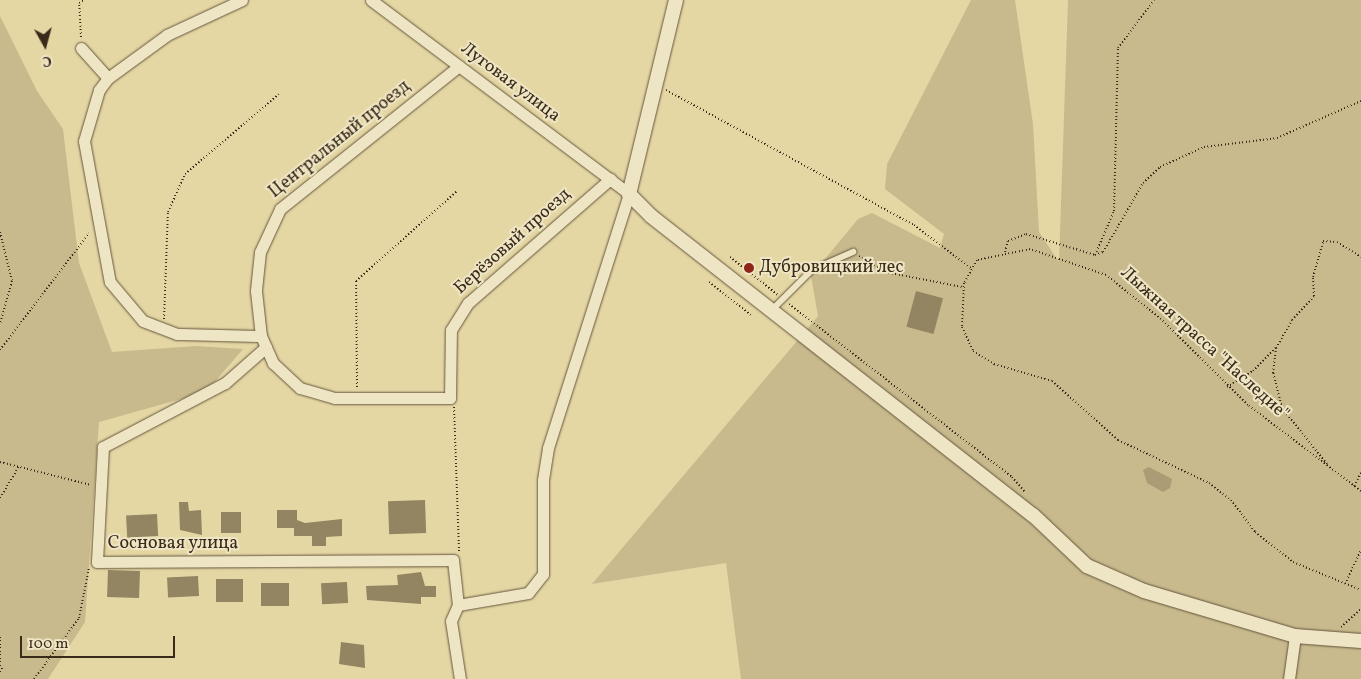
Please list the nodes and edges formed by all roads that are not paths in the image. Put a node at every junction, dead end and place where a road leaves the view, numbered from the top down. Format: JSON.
{"nodes":[{"id":1,"x":242,"y":0,"type":"edge"},
{"id":2,"x":371,"y":0,"type":"edge"},
{"id":3,"x":676,"y":0,"type":"edge"},
{"id":4,"x":81,"y":48,"type":"road end"},
{"id":5,"x":459,"y":66,"type":"junction"},
{"id":6,"x":108,"y":78,"type":"junction"},
{"id":7,"x":610,"y":179,"type":"junction"},
{"id":8,"x":629,"y":194,"type":"junction"},
{"id":9,"x":853,"y":252,"type":"road end"},
{"id":10,"x":770,"y":311,"type":"junction"},
{"id":11,"x":263,"y":341,"type":"junction"},
{"id":12,"x":450,"y":398,"type":"joint"},
{"id":13,"x":458,"y":604,"type":"junction"},
{"id":14,"x":1295,"y":636,"type":"junction"},
{"id":15,"x":1361,"y":641,"type":"edge"},
{"id":16,"x":460,"y":679,"type":"edge"},
{"id":17,"x":1288,"y":679,"type":"edge"}],
"edges":[{"from":1,"to":6,"type":"street"},
{"from":2,"to":5,"type":"street","name":"Луговая улица"},
{"from":3,"to":8,"type":"street"},
{"from":4,"to":6,"type":"street"},
{"from":5,"to":7,"type":"street","name":"Луговая улица"},
{"from":5,"to":11,"type":"street","name":"Центральный проезд"},
{"from":6,"to":11,"type":"street"},
{"from":7,"to":8,"type":"street","name":"Луговая улица"},
{"from":7,"to":12,"type":"street","name":"Берёзовый проезд"},
{"from":8,"to":10,"type":"street"},
{"from":8,"to":13,"type":"street"},
{"from":9,"to":10,"type":"lane"},
{"from":10,"to":14,"type":"street"},
{"from":11,"to":12,"type":"street","name":"Центральный проезд"},
{"from":11,"to":13,"type":"street","name":"Сосновая улица"},
{"from":13,"to":16,"type":"street"},
{"from":14,"to":15,"type":"street"},
{"from":14,"to":17,"type":"street"}]}
